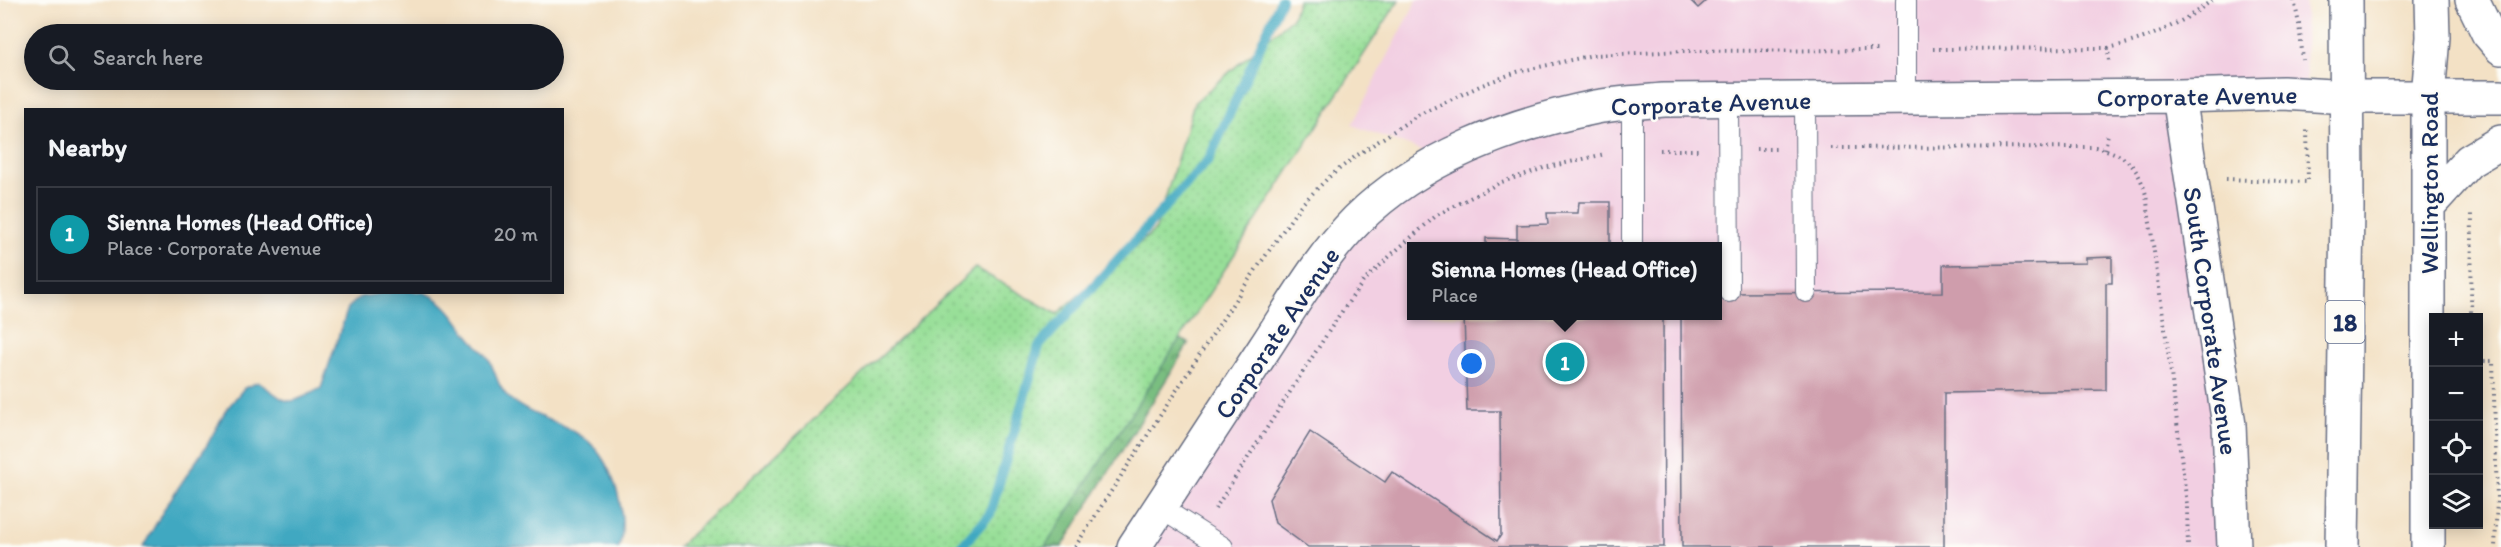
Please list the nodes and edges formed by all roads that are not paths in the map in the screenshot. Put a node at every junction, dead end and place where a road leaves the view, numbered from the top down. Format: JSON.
{"nodes":[{"id":1,"x":1906,"y":0,"type":"edge"},
{"id":2,"x":2346,"y":0,"type":"edge"},
{"id":3,"x":2432,"y":0,"type":"edge"},
{"id":4,"x":2472,"y":0,"type":"edge"},
{"id":5,"x":2501,"y":48,"type":"edge"},
{"id":6,"x":2179,"y":96,"type":"junction"},
{"id":7,"x":2347,"y":96,"type":"junction"},
{"id":8,"x":2428,"y":97,"type":"junction"},
{"id":9,"x":2501,"y":97,"type":"edge"},
{"id":10,"x":1906,"y":98,"type":"junction"},
{"id":11,"x":1728,"y":99,"type":"junction"},
{"id":12,"x":1805,"y":99,"type":"junction"},
{"id":13,"x":1632,"y":103,"type":"junction"},
{"id":14,"x":2501,"y":142,"type":"edge"},
{"id":15,"x":2428,"y":206,"type":"junction"},
{"id":16,"x":1632,"y":242,"type":"edge"},
{"id":17,"x":1729,"y":292,"type":"dead end"},
{"id":18,"x":1806,"y":292,"type":"dead end"},
{"id":19,"x":1160,"y":507,"type":"junction"},
{"id":20,"x":1134,"y":547,"type":"edge"},
{"id":21,"x":1223,"y":547,"type":"edge"},
{"id":22,"x":2234,"y":547,"type":"edge"},
{"id":23,"x":2342,"y":547,"type":"edge"},
{"id":24,"x":2428,"y":547,"type":"edge"}],
"edges":[{"from":1,"to":10,"type":"lane"},
{"from":2,"to":7,"type":"main road","number":"18"},
{"from":3,"to":8,"type":"main road","name":"Wellington Road"},
{"from":4,"to":5,"type":"main road"},
{"from":6,"to":7,"type":"main road","name":"Corporate Avenue"},
{"from":6,"to":10,"type":"main road","name":"Corporate Avenue"},
{"from":6,"to":22,"type":"main road","name":"South Corporate Avenue"},
{"from":7,"to":8,"type":"main road","name":"Corporate Avenue"},
{"from":7,"to":23,"type":"main road","number":"18"},
{"from":8,"to":9,"type":"main road","name":"Corporate Avenue"},
{"from":8,"to":15,"type":"main road","name":"Wellington Road"},
{"from":10,"to":12,"type":"main road","name":"Corporate Avenue"},
{"from":11,"to":12,"type":"main road","name":"Corporate Avenue"},
{"from":11,"to":13,"type":"main road","name":"Corporate Avenue"},
{"from":11,"to":17,"type":"lane"},
{"from":12,"to":18,"type":"lane"},
{"from":13,"to":16,"type":"lane"},
{"from":13,"to":19,"type":"main road","name":"Corporate Avenue"},
{"from":14,"to":15,"type":"main road"},
{"from":15,"to":24,"type":"main road","name":"Wellington Road"},
{"from":19,"to":20,"type":"main road","name":"Corporate Avenue"},
{"from":19,"to":21,"type":"lane"}]}
